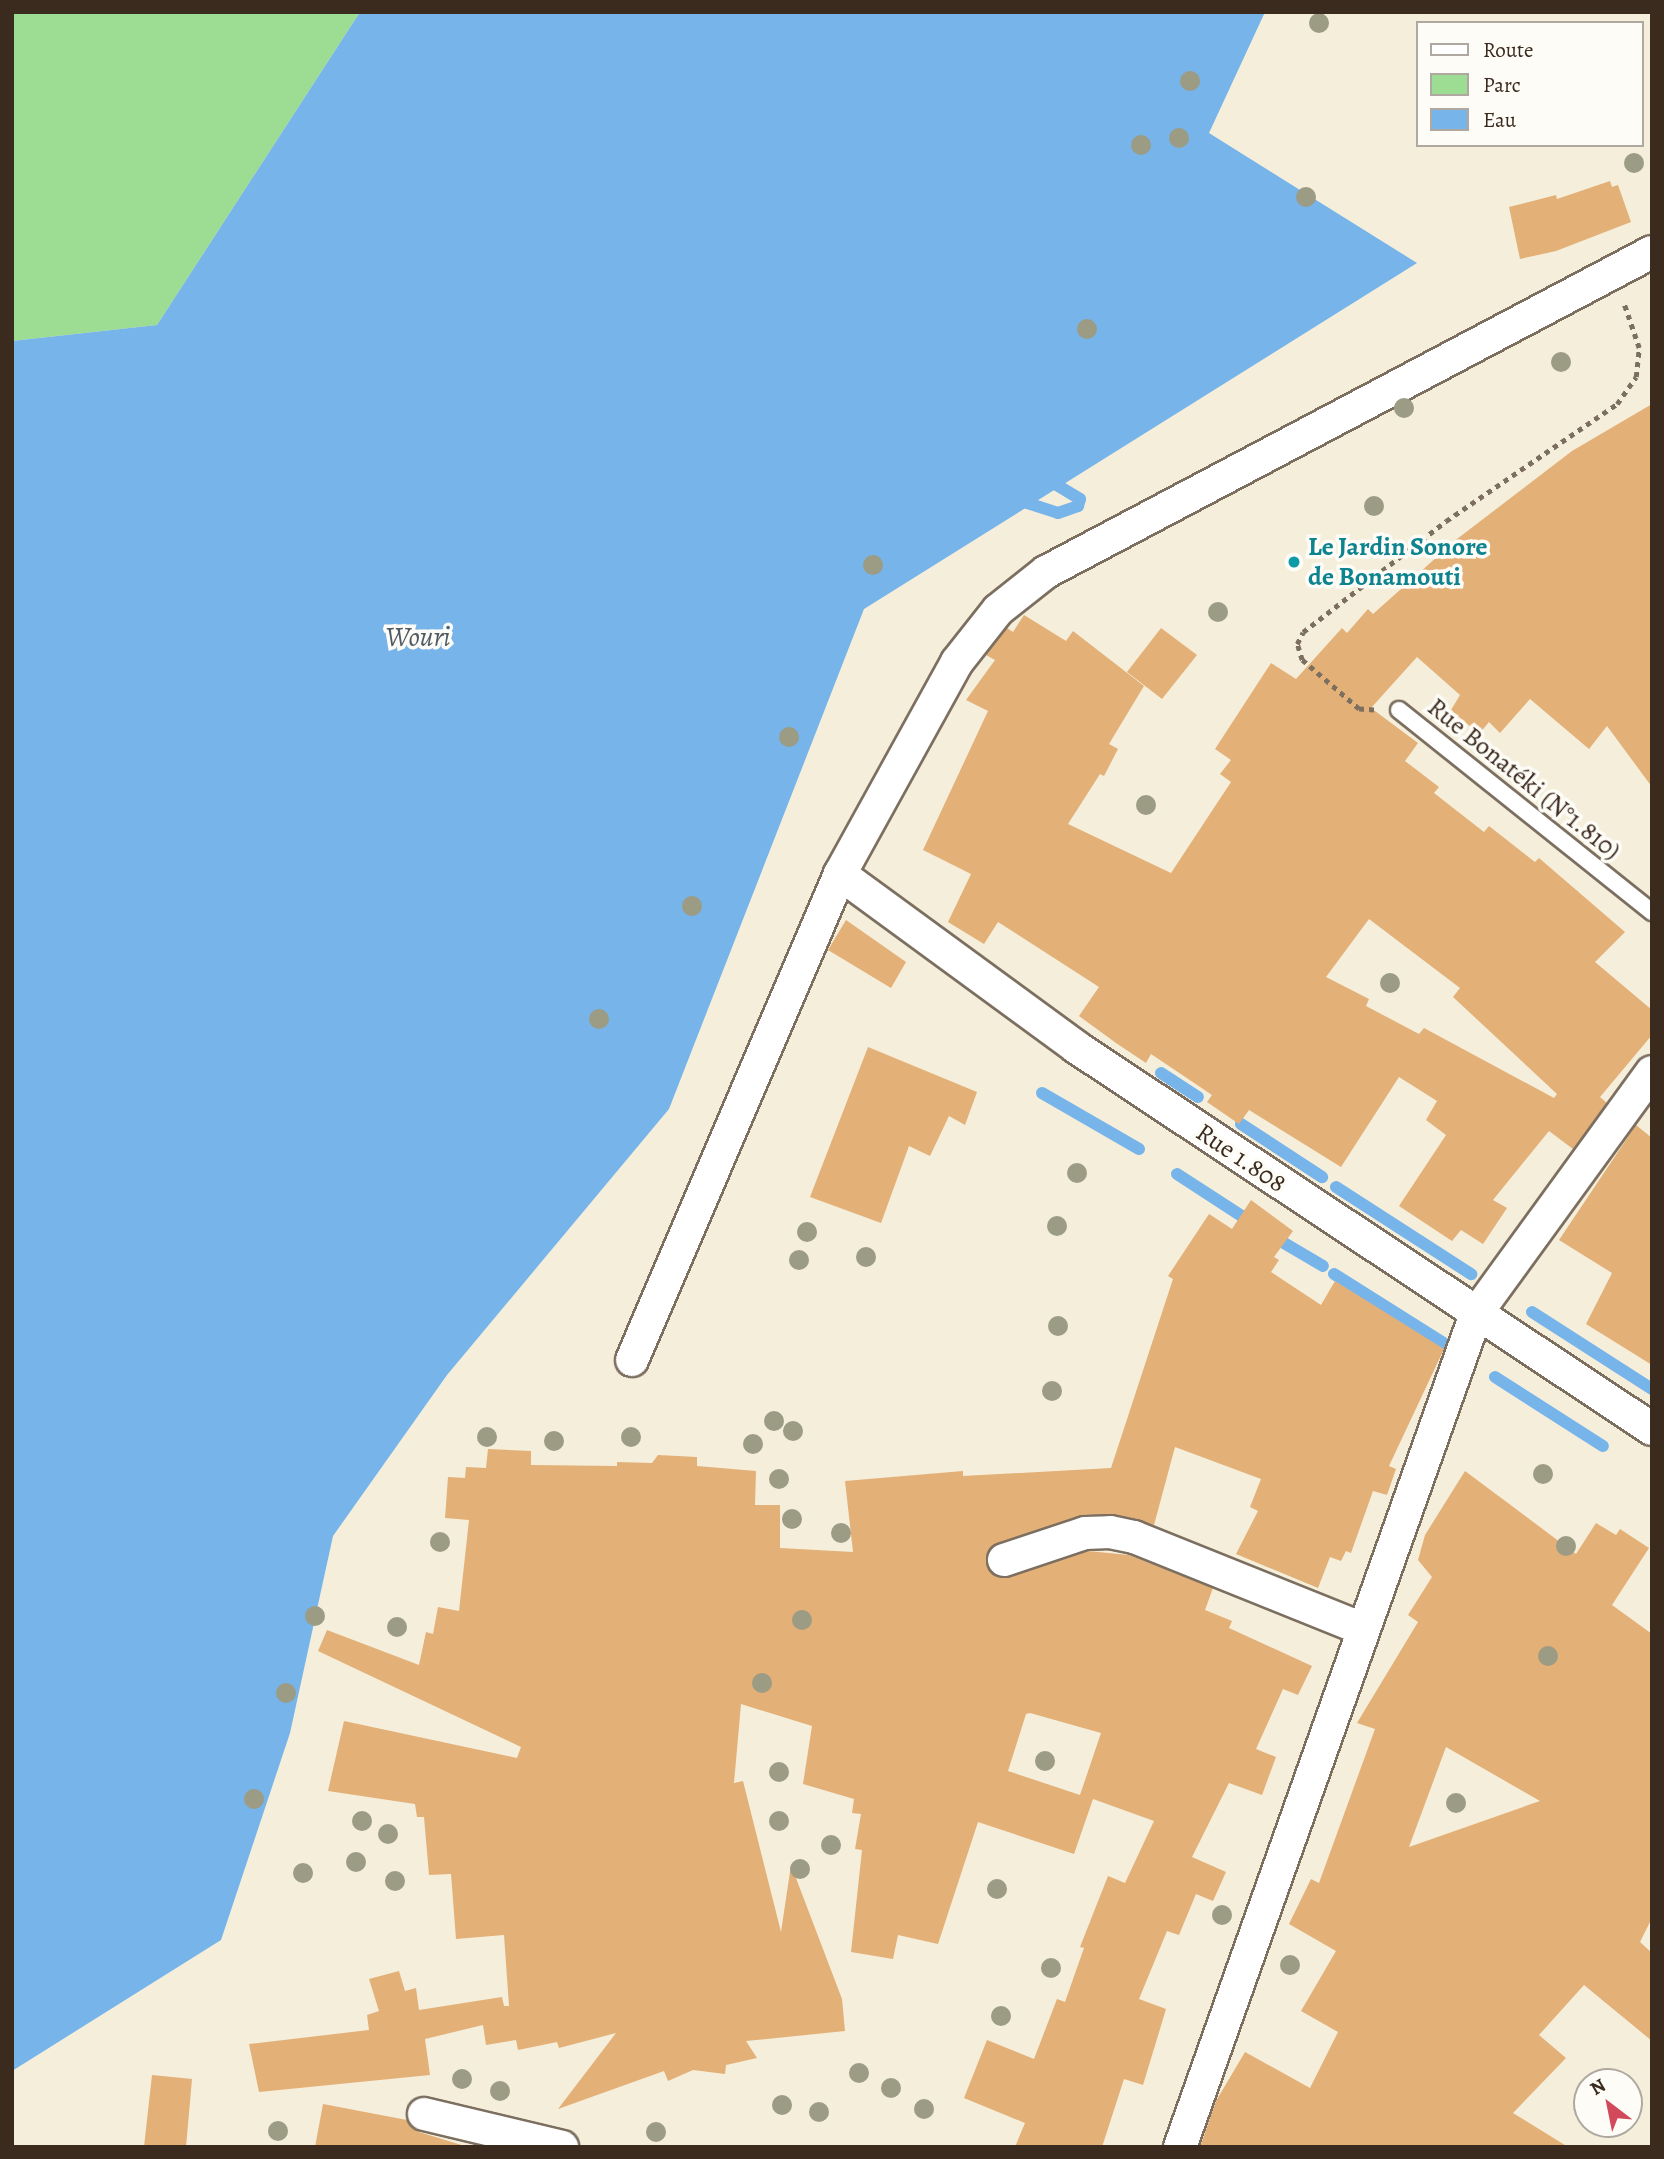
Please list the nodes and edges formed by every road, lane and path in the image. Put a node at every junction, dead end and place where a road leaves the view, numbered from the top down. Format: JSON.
{"nodes":[{"id":1,"x":1652,"y":252,"type":"edge"},
{"id":2,"x":1614,"y":272,"type":"junction"},
{"id":3,"x":1399,"y":710,"type":"joint"},
{"id":4,"x":839,"y":874,"type":"junction"},
{"id":5,"x":1652,"y":912,"type":"edge"},
{"id":6,"x":1652,"y":1072,"type":"edge"},
{"id":7,"x":1476,"y":1314,"type":"junction"},
{"id":8,"x":632,"y":1360,"type":"dead end"},
{"id":9,"x":1652,"y":1429,"type":"edge"},
{"id":10,"x":1004,"y":1560,"type":"dead end"},
{"id":11,"x":1363,"y":1629,"type":"junction"},
{"id":12,"x":424,"y":2114,"type":"dead end"},
{"id":13,"x":562,"y":2147,"type":"edge"},
{"id":14,"x":1180,"y":2147,"type":"edge"}],
"edges":[{"from":1,"to":2,"type":"street"},
{"from":2,"to":3,"type":"path"},
{"from":2,"to":4,"type":"street"},
{"from":3,"to":5,"type":"lane","name":"Rue Bonatéki (N°1.810)"},
{"from":4,"to":7,"type":"street","name":"Rue 1.808"},
{"from":4,"to":8,"type":"street"},
{"from":6,"to":7,"type":"street"},
{"from":7,"to":9,"type":"street","name":"Rue 1.808"},
{"from":7,"to":11,"type":"street"},
{"from":10,"to":11,"type":"street"},
{"from":11,"to":14,"type":"street"},
{"from":12,"to":13,"type":"street"}]}
